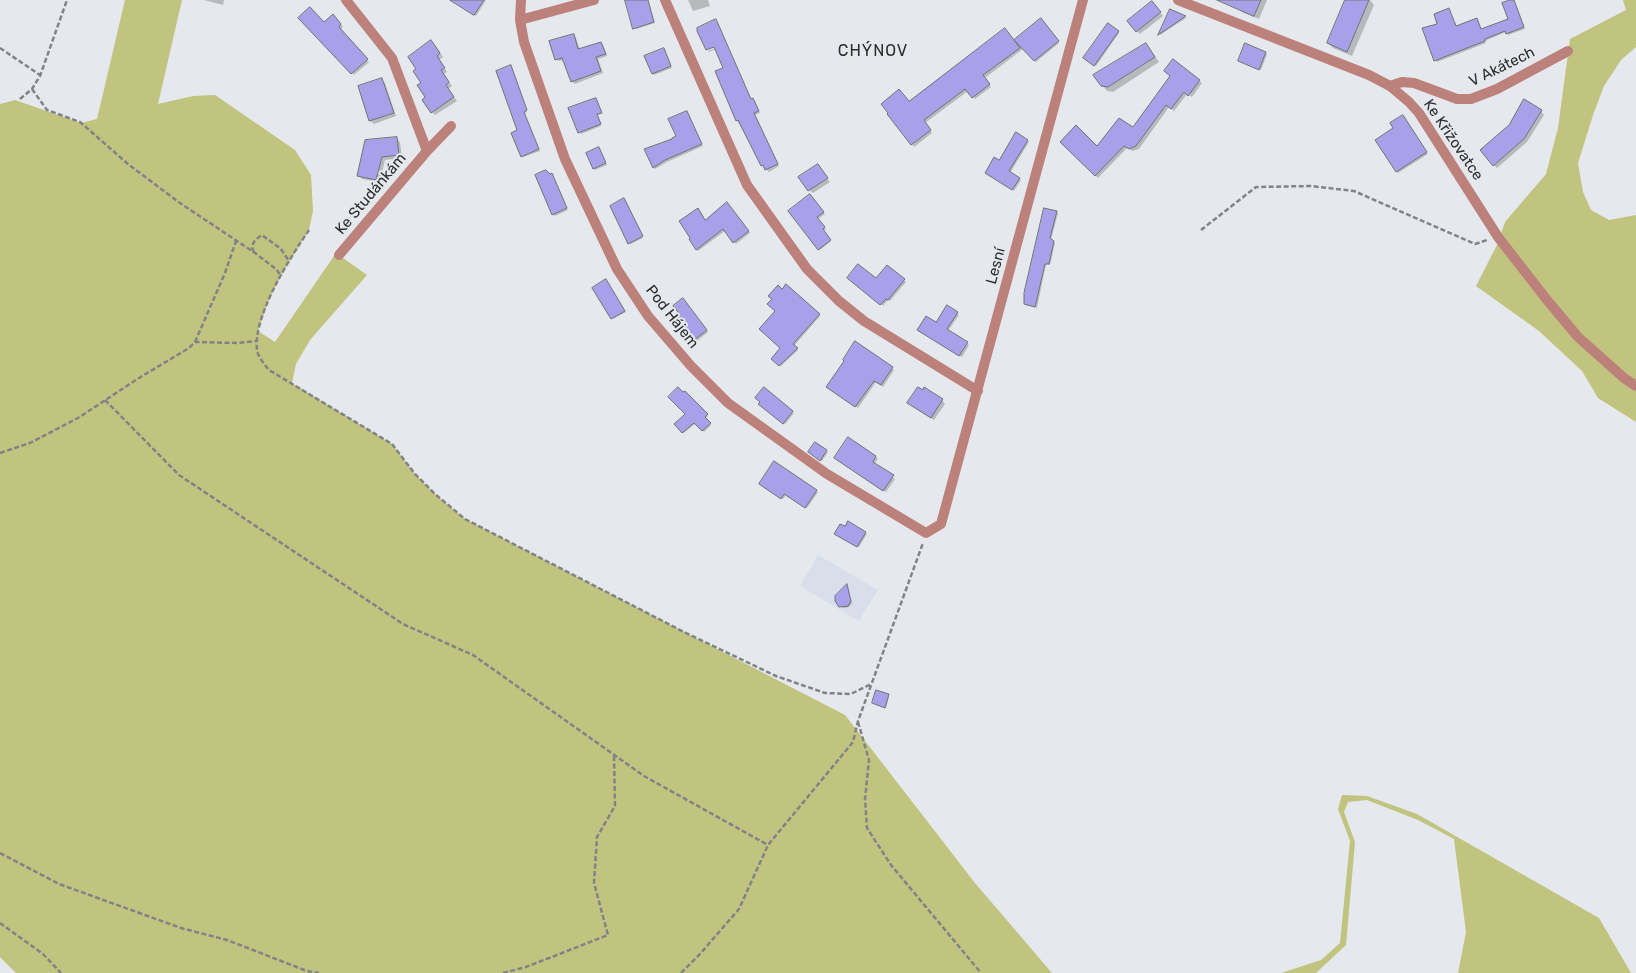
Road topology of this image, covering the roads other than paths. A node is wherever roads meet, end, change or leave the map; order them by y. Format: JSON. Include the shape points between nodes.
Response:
{"nodes":[{"id":1,"x":346,"y":0,"type":"edge"},
{"id":2,"x":522,"y":0,"type":"edge"},
{"id":3,"x":594,"y":0,"type":"edge"},
{"id":4,"x":665,"y":0,"type":"edge"},
{"id":5,"x":1083,"y":0,"type":"edge"},
{"id":6,"x":1178,"y":0,"type":"edge"},
{"id":7,"x":520,"y":20,"type":"junction"},
{"id":8,"x":1568,"y":51,"type":"dead end"},
{"id":9,"x":1390,"y":86,"type":"junction"},
{"id":10,"x":451,"y":126,"type":"dead end"},
{"id":11,"x":427,"y":151,"type":"junction"},
{"id":12,"x":339,"y":255,"type":"dead end"},
{"id":13,"x":1636,"y":386,"type":"edge"},
{"id":14,"x":978,"y":391,"type":"junction"},
{"id":15,"x":926,"y":533,"type":"joint"}],
"edges":[{"from":1,"to":11,"type":"street","name":"Ke Studánkám","via":[[392,58]]},
{"from":2,"to":7,"type":"street","name":"Pod Hájem"},
{"from":3,"to":7,"type":"street"},
{"from":4,"to":14,"type":"street","via":[[747,185],[807,268],[864,321]]},
{"from":5,"to":14,"type":"street","name":"Lesní"},
{"from":6,"to":9,"type":"street","name":"Ke Křižovatce"},
{"from":7,"to":15,"type":"street","name":"Pod Hájem","via":[[524,42],[565,159],[617,269],[648,316],[728,403],[827,474]]},
{"from":8,"to":9,"type":"street","name":"V Akátech","via":[[1471,99],[1457,99],[1414,83]]},
{"from":9,"to":13,"type":"street","name":"Ke Křižovatce","via":[[1429,126],[1498,237],[1547,300],[1578,337]]},
{"from":10,"to":11,"type":"street","name":"Ke Studánkám"},
{"from":11,"to":12,"type":"street","name":"Ke Studánkám"},
{"from":14,"to":15,"type":"street","name":"Lesní","via":[[940,524]]}]}
